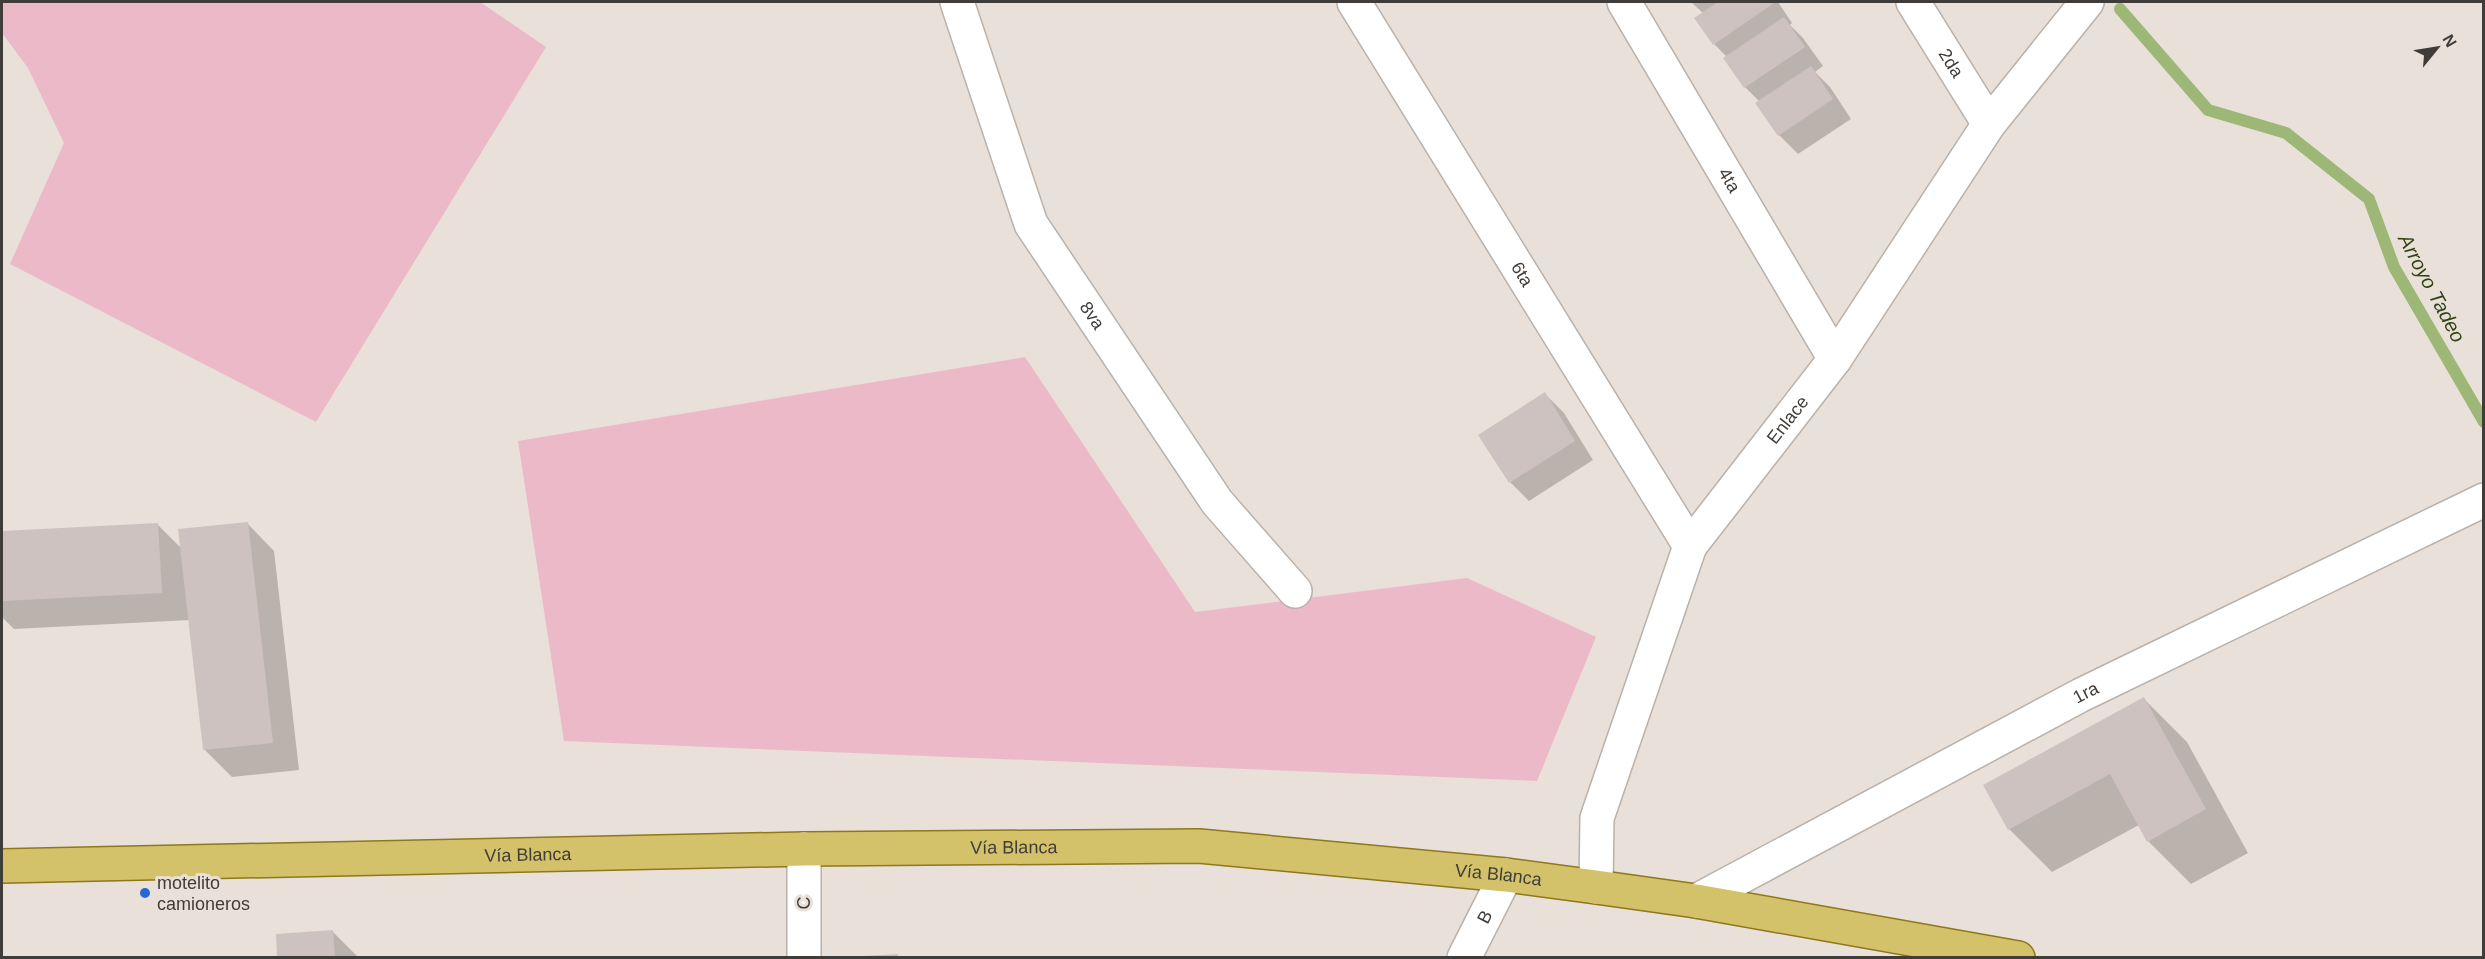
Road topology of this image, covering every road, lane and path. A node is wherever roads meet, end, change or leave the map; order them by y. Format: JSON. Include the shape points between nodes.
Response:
{"nodes":[{"id":1,"x":957,"y":2,"type":"edge"},
{"id":2,"x":1354,"y":2,"type":"edge"},
{"id":3,"x":1624,"y":2,"type":"edge"},
{"id":4,"x":1913,"y":2,"type":"edge"},
{"id":5,"x":2087,"y":2,"type":"edge"},
{"id":6,"x":1989,"y":124,"type":"junction"},
{"id":7,"x":1835,"y":358,"type":"junction"},
{"id":8,"x":2484,"y":500,"type":"edge"},
{"id":9,"x":1690,"y":546,"type":"junction"},
{"id":10,"x":1295,"y":591,"type":"dead end"},
{"id":11,"x":804,"y":849,"type":"junction"},
{"id":12,"x":2,"y":866,"type":"edge"},
{"id":13,"x":1506,"y":875,"type":"junction"},
{"id":14,"x":1596,"y":887,"type":"junction"},
{"id":15,"x":1696,"y":901,"type":"junction"},
{"id":16,"x":804,"y":957,"type":"edge"},
{"id":17,"x":1464,"y":957,"type":"edge"},
{"id":18,"x":2018,"y":957,"type":"edge"}],
"edges":[{"from":1,"to":10,"type":"street","name":"8va","via":[[1031,224],[1217,502]]},
{"from":2,"to":9,"type":"street","name":"6ta"},
{"from":3,"to":7,"type":"street","name":"4ta"},
{"from":4,"to":6,"type":"street","name":"2da"},
{"from":5,"to":6,"type":"street","name":"Enlace"},
{"from":6,"to":7,"type":"street","name":"Enlace"},
{"from":7,"to":9,"type":"street","name":"Enlace"},
{"from":8,"to":15,"type":"street","name":"1ra","via":[[2081,695]]},
{"from":9,"to":14,"type":"street","name":"Enlace","via":[[1597,818]]},
{"from":11,"to":12,"type":"main road","name":"Vía Blanca"},
{"from":11,"to":13,"type":"main road","name":"Vía Blanca","via":[[1199,846]]},
{"from":11,"to":16,"type":"street","name":"C"},
{"from":13,"to":14,"type":"main road","name":"Vía Blanca"},
{"from":13,"to":17,"type":"street","name":"B"},
{"from":14,"to":15,"type":"main road","name":"Vía Blanca"},
{"from":15,"to":18,"type":"main road","name":"Vía Blanca"}]}
